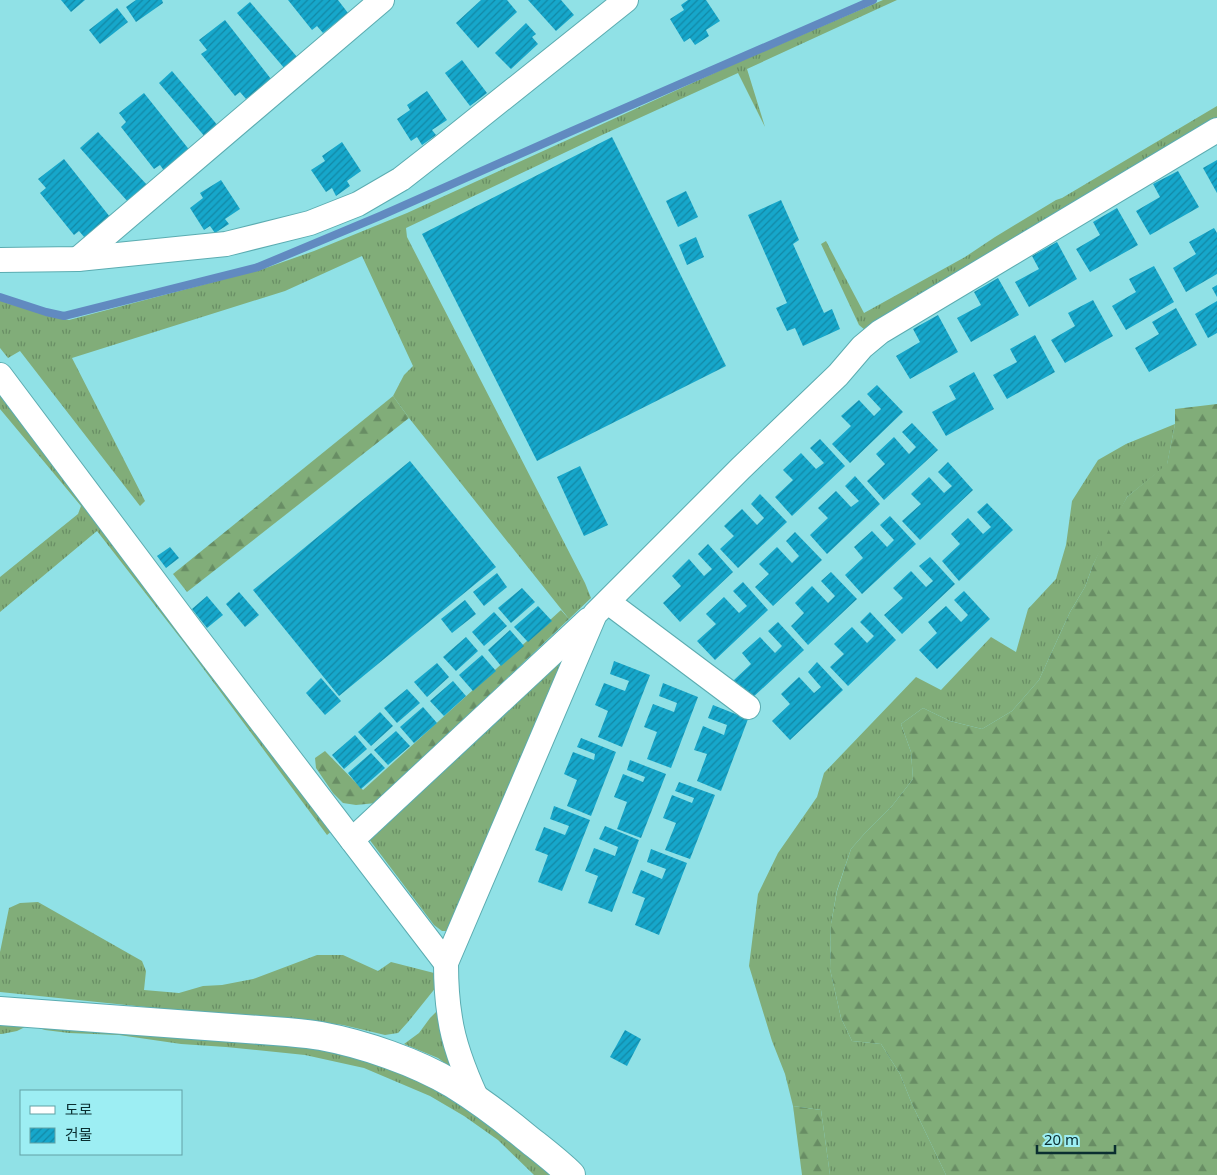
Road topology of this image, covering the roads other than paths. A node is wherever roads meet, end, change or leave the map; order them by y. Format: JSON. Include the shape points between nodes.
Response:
{"nodes":[{"id":1,"x":382,"y":0,"type":"edge"},
{"id":2,"x":626,"y":0,"type":"edge"},
{"id":3,"x":1217,"y":130,"type":"edge"},
{"id":4,"x":78,"y":259,"type":"junction"},
{"id":5,"x":0,"y":260,"type":"edge"},
{"id":6,"x":0,"y":375,"type":"edge"},
{"id":7,"x":601,"y":608,"type":"junction"},
{"id":8,"x":748,"y":707,"type":"dead end"},
{"id":9,"x":352,"y":840,"type":"junction"},
{"id":10,"x":446,"y":963,"type":"junction"},
{"id":11,"x":0,"y":1011,"type":"edge"},
{"id":12,"x":476,"y":1099,"type":"junction"},
{"id":13,"x":571,"y":1175,"type":"edge"}],
"edges":[{"from":1,"to":4,"type":"street"},
{"from":2,"to":4,"type":"street","via":[[401,179],[358,204],[310,223],[226,244]]},
{"from":3,"to":7,"type":"street","via":[[880,332],[862,346],[838,375]]},
{"from":4,"to":5,"type":"street"},
{"from":6,"to":9,"type":"street"},
{"from":7,"to":8,"type":"street"},
{"from":7,"to":9,"type":"street"},
{"from":7,"to":10,"type":"street"},
{"from":9,"to":10,"type":"street"},
{"from":10,"to":12,"type":"street","via":[[450,1018],[457,1049]]},
{"from":11,"to":12,"type":"street","via":[[321,1036],[400,1060],[427,1071]]},
{"from":12,"to":13,"type":"street"}]}
